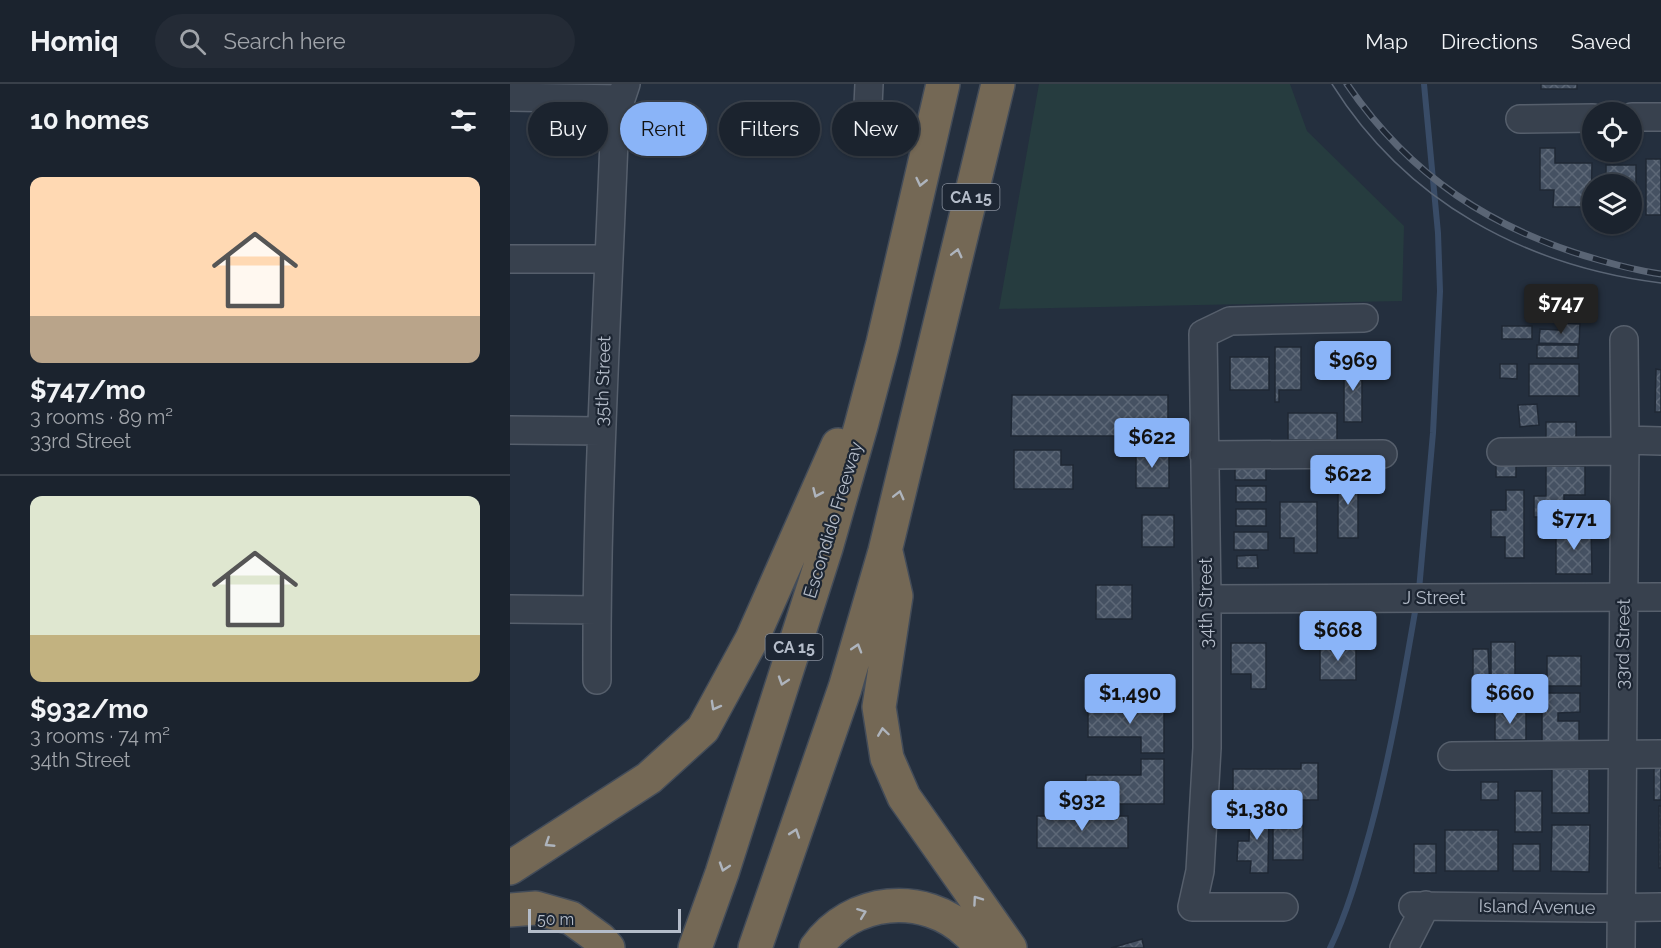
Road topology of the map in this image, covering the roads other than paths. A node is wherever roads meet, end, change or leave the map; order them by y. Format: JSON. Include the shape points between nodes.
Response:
{"nodes":[{"id":1,"x":944,"y":84,"type":"edge"},
{"id":2,"x":998,"y":84,"type":"edge"},
{"id":3,"x":624,"y":91,"type":"edge"},
{"id":4,"x":510,"y":97,"type":"edge"},
{"id":5,"x":1642,"y":117,"type":"edge"},
{"id":6,"x":1661,"y":117,"type":"edge"},
{"id":7,"x":1582,"y":118,"type":"edge"},
{"id":8,"x":1520,"y":119,"type":"dead end"},
{"id":9,"x":510,"y":259,"type":"edge"},
{"id":10,"x":609,"y":259,"type":"junction"},
{"id":11,"x":1364,"y":318,"type":"dead end"},
{"id":12,"x":1624,"y":340,"type":"dead end"},
{"id":13,"x":883,"y":343,"type":"junction"},
{"id":14,"x":510,"y":430,"type":"edge"},
{"id":15,"x":601,"y":431,"type":"junction"},
{"id":16,"x":1661,"y":441,"type":"edge"},
{"id":17,"x":1625,"y":446,"type":"junction"},
{"id":18,"x":1501,"y":452,"type":"dead end"},
{"id":19,"x":1383,"y":454,"type":"dead end"},
{"id":20,"x":1204,"y":455,"type":"junction"},
{"id":21,"x":885,"y":551,"type":"junction"},
{"id":22,"x":1624,"y":597,"type":"junction"},
{"id":23,"x":1661,"y":597,"type":"edge"},
{"id":24,"x":1207,"y":599,"type":"junction"},
{"id":25,"x":510,"y":609,"type":"edge"},
{"id":26,"x":597,"y":610,"type":"junction"},
{"id":27,"x":597,"y":680,"type":"dead end"},
{"id":28,"x":1661,"y":754,"type":"edge"},
{"id":29,"x":1622,"y":755,"type":"junction"},
{"id":30,"x":1452,"y":756,"type":"dead end"},
{"id":31,"x":510,"y":868,"type":"edge"},
{"id":32,"x":1284,"y":907,"type":"dead end"},
{"id":33,"x":1621,"y":907,"type":"junction"},
{"id":34,"x":1661,"y":907,"type":"edge"},
{"id":35,"x":510,"y":910,"type":"edge"},
{"id":36,"x":608,"y":948,"type":"edge"},
{"id":37,"x":695,"y":948,"type":"edge"},
{"id":38,"x":755,"y":948,"type":"edge"},
{"id":39,"x":816,"y":948,"type":"edge"},
{"id":40,"x":979,"y":948,"type":"edge"},
{"id":41,"x":1010,"y":948,"type":"edge"},
{"id":42,"x":1404,"y":948,"type":"edge"},
{"id":43,"x":1621,"y":948,"type":"edge"}],
"edges":[{"from":1,"to":13,"type":"highway","name":"Escondido Freeway","number":"CA 15","one_way":true},
{"from":21,"to":2,"type":"highway","number":"CA 15","one_way":true},
{"from":3,"to":4,"type":"street"},
{"from":3,"to":10,"type":"street","name":"35th Street","via":[[614,141]]},
{"from":5,"to":6,"type":"street"},
{"from":7,"to":8,"type":"street"},
{"from":9,"to":10,"type":"street"},
{"from":10,"to":15,"type":"street","name":"35th Street"},
{"from":11,"to":20,"type":"street","name":"34th Street","via":[[1230,321],[1203,334]]},
{"from":12,"to":17,"type":"street","name":"33rd Street"},
{"from":13,"to":31,"type":"highway","one_way":true,"via":[[752,639],[703,729],[649,778]]},
{"from":13,"to":37,"type":"highway","name":"Escondido Freeway","number":"CA 15","one_way":true,"via":[[826,548]]},
{"from":14,"to":15,"type":"street"},
{"from":15,"to":26,"type":"street","name":"35th Street"},
{"from":16,"to":17,"type":"street"},
{"from":17,"to":18,"type":"street"},
{"from":17,"to":22,"type":"street","name":"33rd Street"},
{"from":19,"to":20,"type":"street"},
{"from":20,"to":24,"type":"street","name":"34th Street"},
{"from":38,"to":21,"type":"highway","number":"CA 15","one_way":true,"via":[[845,688]]},
{"from":41,"to":21,"type":"highway","one_way":true,"via":[[904,797],[887,758],[879,707],[896,596]]},
{"from":22,"to":23,"type":"street","name":"J Street"},
{"from":22,"to":24,"type":"street","name":"J Street"},
{"from":22,"to":29,"type":"street","name":"33rd Street"},
{"from":24,"to":32,"type":"street","name":"34th Street","via":[[1207,748],[1200,871],[1192,907]]},
{"from":25,"to":26,"type":"street"},
{"from":26,"to":27,"type":"street","name":"35th Street"},
{"from":28,"to":29,"type":"street"},
{"from":29,"to":30,"type":"street"},
{"from":29,"to":33,"type":"street","name":"33rd Street"},
{"from":33,"to":34,"type":"street","name":"Island Avenue"},
{"from":33,"to":42,"type":"street","name":"Island Avenue","via":[[1420,906]]},
{"from":33,"to":43,"type":"street","name":"33rd Street"},
{"from":35,"to":36,"type":"highway","via":[[536,908],[572,918]]},
{"from":39,"to":40,"type":"highway","one_way":true,"via":[[842,922],[860,912],[905,905],[929,909],[952,921],[970,934]]}]}
